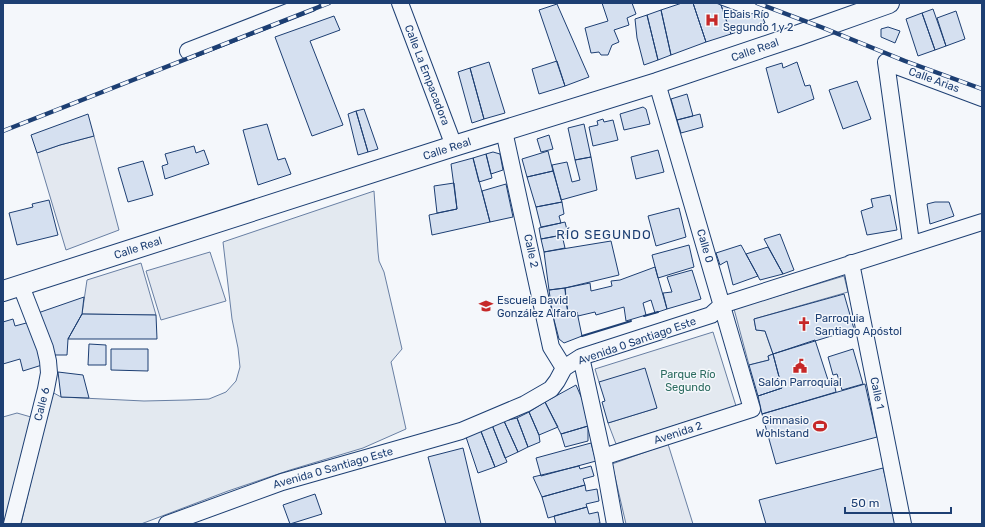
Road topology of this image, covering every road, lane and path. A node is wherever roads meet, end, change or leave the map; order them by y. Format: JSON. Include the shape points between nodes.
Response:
{"nodes":[{"id":1,"x":310,"y":3,"type":"edge"},
{"id":2,"x":400,"y":3,"type":"edge"},
{"id":3,"x":889,"y":3,"type":"edge"},
{"id":4,"x":188,"y":50,"type":"dead end"},
{"id":5,"x":657,"y":83,"type":"junction"},
{"id":6,"x":982,"y":98,"type":"edge"},
{"id":7,"x":504,"y":131,"type":"junction"},
{"id":8,"x":454,"y":146,"type":"junction"},
{"id":9,"x":982,"y":222,"type":"edge"},
{"id":10,"x":911,"y":243,"type":"junction"},
{"id":11,"x":851,"y":263,"type":"junction"},
{"id":12,"x":12,"y":288,"type":"edge"},
{"id":13,"x":722,"y":305,"type":"junction"},
{"id":14,"x":581,"y":357,"type":"junction"},
{"id":15,"x":564,"y":368,"type":"junction"},
{"id":16,"x":752,"y":409,"type":"joint"},
{"id":17,"x":603,"y":457,"type":"junction"},
{"id":18,"x":12,"y":524,"type":"edge"},
{"id":19,"x":167,"y":524,"type":"edge"},
{"id":20,"x":615,"y":524,"type":"edge"},
{"id":21,"x":903,"y":524,"type":"edge"}],
"edges":[{"from":1,"to":4,"type":"street"},
{"from":2,"to":8,"type":"street","name":"Calle La Empacadora"},
{"from":3,"to":5,"type":"main road","name":"Calle Real"},
{"from":5,"to":7,"type":"main road","name":"Calle Real"},
{"from":5,"to":13,"type":"street","name":"Calle 0"},
{"from":6,"to":10,"type":"street","name":"Calle Arias","via":[[886,62]]},
{"from":7,"to":8,"type":"main road","name":"Calle Real"},
{"from":7,"to":15,"type":"street","name":"Calle 2","via":[[552,347]]},
{"from":8,"to":12,"type":"main road","name":"Calle Real"},
{"from":9,"to":10,"type":"street","name":"Avenida 0 Santiago Este"},
{"from":10,"to":11,"type":"street","name":"Avenida 0 Santiago Este"},
{"from":11,"to":13,"type":"street","name":"Avenida 0 Santiago Este"},
{"from":11,"to":21,"type":"street","name":"Calle 1"},
{"from":12,"to":18,"type":"street","name":"Calle 6","via":[[45,348],[49,374]]},
{"from":13,"to":14,"type":"street","name":"Avenida 0 Santiago Este","via":[[711,315]]},
{"from":13,"to":16,"type":"street","name":"Calle 0"},
{"from":14,"to":15,"type":"street","name":"Avenida 0 Santiago Este"},
{"from":14,"to":17,"type":"street"},
{"from":15,"to":19,"type":"street","name":"Avenida 0 Santiago Este","via":[[551,389],[525,404],[461,431],[282,482]]},
{"from":16,"to":17,"type":"street","name":"Avenida 2"},
{"from":17,"to":20,"type":"street"}]}
